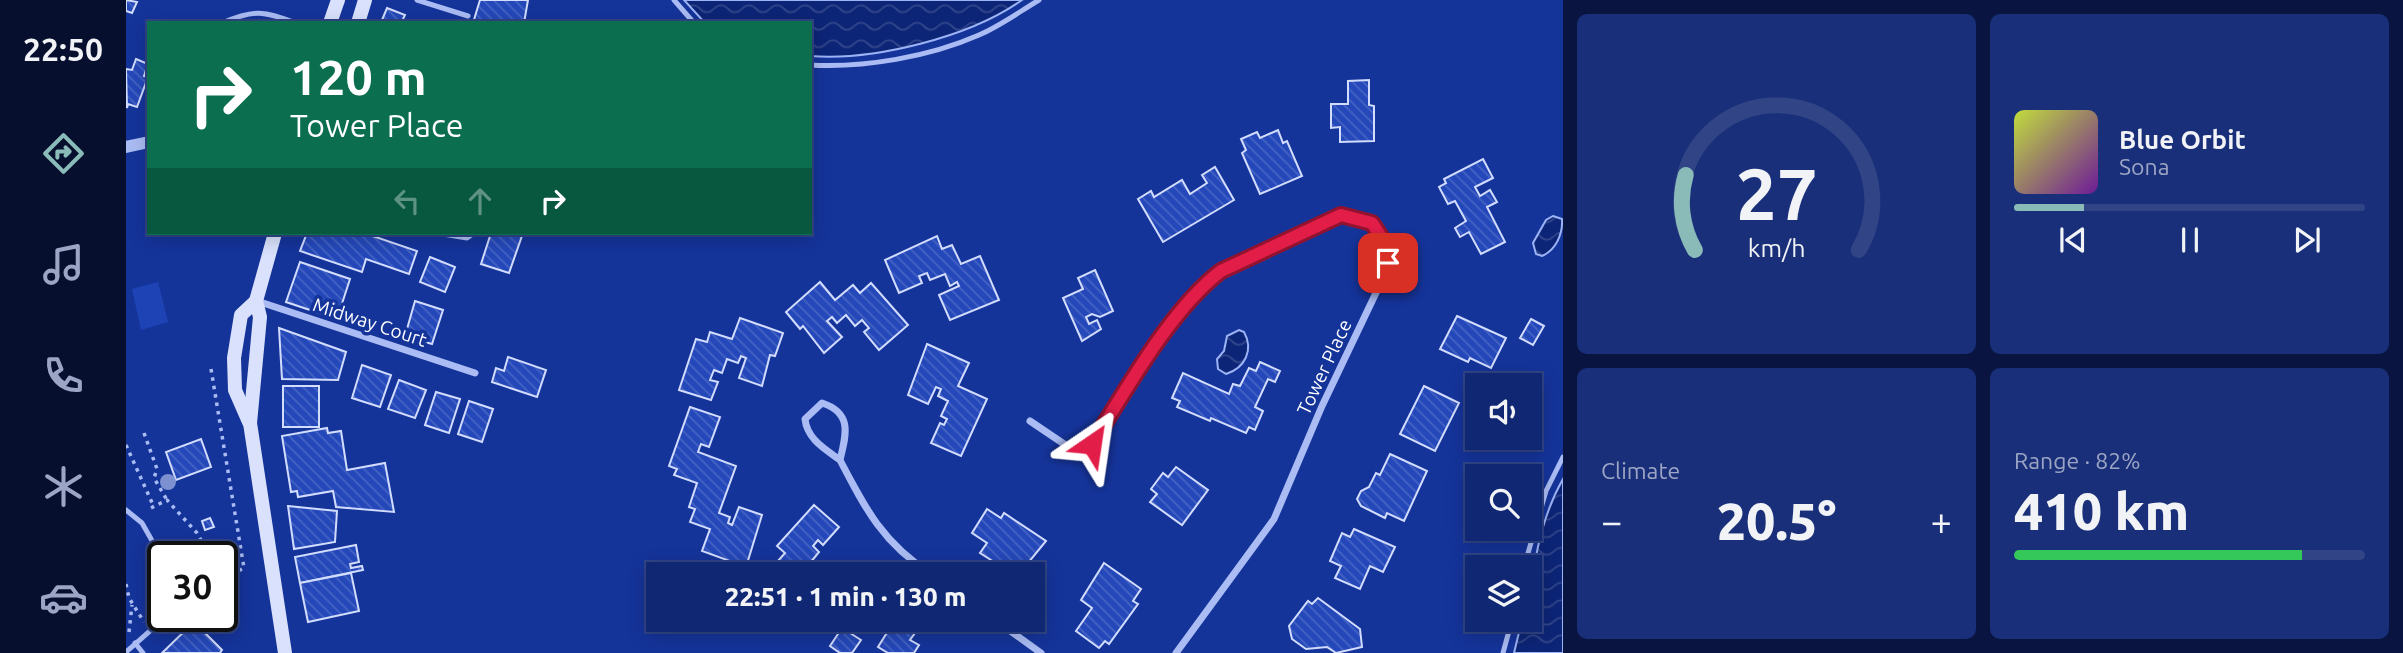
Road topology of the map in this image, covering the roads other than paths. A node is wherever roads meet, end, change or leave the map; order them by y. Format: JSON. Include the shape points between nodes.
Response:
{"nodes":[{"id":1,"x":338,"y":0,"type":"edge"},
{"id":2,"x":365,"y":0,"type":"edge"},
{"id":3,"x":417,"y":0,"type":"edge"},
{"id":4,"x":674,"y":0,"type":"edge"},
{"id":5,"x":1039,"y":0,"type":"edge"},
{"id":6,"x":468,"y":16,"type":"dead end"},
{"id":7,"x":282,"y":20,"type":"edge"},
{"id":8,"x":227,"y":21,"type":"edge"},
{"id":9,"x":331,"y":21,"type":"edge"},
{"id":10,"x":359,"y":21,"type":"edge"},
{"id":11,"x":692,"y":21,"type":"edge"},
{"id":12,"x":812,"y":65,"type":"edge"},
{"id":13,"x":147,"y":142,"type":"edge"},
{"id":14,"x":126,"y":146,"type":"edge"},
{"id":15,"x":274,"y":235,"type":"edge"},
{"id":16,"x":449,"y":235,"type":"edge"},
{"id":17,"x":471,"y":235,"type":"edge"},
{"id":18,"x":256,"y":301,"type":"junction"},
{"id":19,"x":475,"y":373,"type":"dead end"},
{"id":20,"x":1030,"y":421,"type":"dead end"},
{"id":21,"x":250,"y":423,"type":"junction"},
{"id":22,"x":1563,"y":457,"type":"edge"},
{"id":23,"x":840,"y":460,"type":"junction"},
{"id":24,"x":126,"y":510,"type":"edge"},
{"id":25,"x":152,"y":541,"type":"edge"},
{"id":26,"x":1527,"y":555,"type":"edge"},
{"id":27,"x":916,"y":562,"type":"edge"},
{"id":28,"x":151,"y":632,"type":"edge"},
{"id":29,"x":1012,"y":632,"type":"edge"},
{"id":30,"x":1509,"y":632,"type":"edge"},
{"id":31,"x":135,"y":643,"type":"junction"},
{"id":32,"x":126,"y":651,"type":"edge"},
{"id":33,"x":143,"y":653,"type":"edge"},
{"id":34,"x":285,"y":653,"type":"edge"},
{"id":35,"x":1041,"y":653,"type":"edge"},
{"id":36,"x":1176,"y":653,"type":"edge"},
{"id":37,"x":1503,"y":653,"type":"edge"}],
"edges":[{"from":1,"to":9,"type":"main road"},
{"from":2,"to":10,"type":"main road"},
{"from":3,"to":6,"type":"lane"},
{"from":4,"to":11,"type":"lane"},
{"from":5,"to":12,"type":"lane","via":[[978,35],[922,52],[878,61]]},
{"from":7,"to":8,"type":"lane","via":[[264,11]]},
{"from":13,"to":14,"type":"street"},
{"from":15,"to":18,"type":"main road"},
{"from":16,"to":17,"type":"lane"},
{"from":18,"to":19,"type":"street","name":"Midway Court"},
{"from":18,"to":21,"type":"main road","via":[[260,317]]},
{"from":18,"to":21,"type":"main road","via":[[241,315],[234,358],[234,390]]},
{"from":20,"to":36,"type":"street","name":"Tower Place","via":[[1082,451],[1092,444],[1181,313],[1213,276],[1341,215],[1372,223],[1379,232],[1387,246],[1385,274],[1322,406],[1289,490],[1274,519]]},
{"from":21,"to":34,"type":"main road"},
{"from":22,"to":26,"type":"lane","via":[[1545,491]]},
{"from":23,"to":23,"type":"street","via":[[848,431],[845,420],[833,406],[822,403],[805,419],[806,428]]},
{"from":23,"to":27,"type":"street","via":[[872,520]]},
{"from":24,"to":25,"type":"lane","via":[[142,523]]},
{"from":28,"to":31,"type":"lane"},
{"from":29,"to":35,"type":"street"},
{"from":30,"to":37,"type":"lane"},
{"from":31,"to":32,"type":"lane"},
{"from":31,"to":33,"type":"lane"}]}
